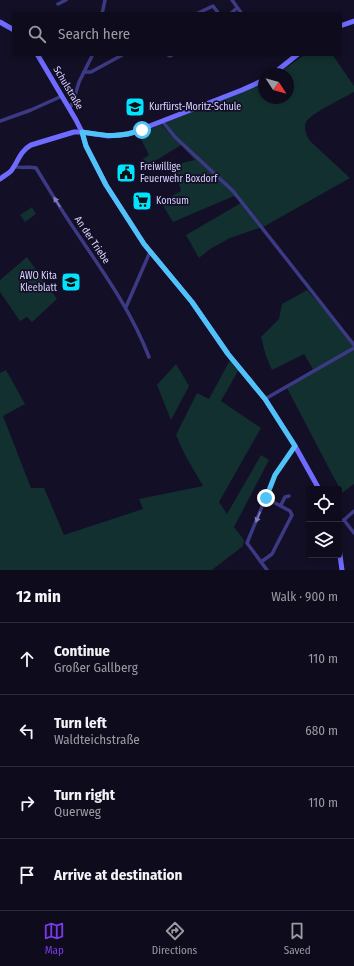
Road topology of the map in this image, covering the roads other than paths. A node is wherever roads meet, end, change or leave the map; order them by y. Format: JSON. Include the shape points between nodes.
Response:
{"nodes":[{"id":1,"x":66,"y":0,"type":"edge"},
{"id":2,"x":105,"y":0,"type":"edge"},
{"id":3,"x":232,"y":0,"type":"edge"},
{"id":4,"x":58,"y":4,"type":"dead end"},
{"id":5,"x":238,"y":8,"type":"junction"},
{"id":6,"x":102,"y":12,"type":"edge"},
{"id":7,"x":200,"y":12,"type":"edge"},
{"id":8,"x":218,"y":12,"type":"edge"},
{"id":9,"x":233,"y":12,"type":"edge"},
{"id":10,"x":241,"y":12,"type":"edge"},
{"id":11,"x":354,"y":20,"type":"edge"},
{"id":12,"x":0,"y":22,"type":"edge"},
{"id":13,"x":342,"y":25,"type":"edge"},
{"id":14,"x":12,"y":29,"type":"edge"},
{"id":15,"x":38,"y":56,"type":"edge"},
{"id":16,"x":92,"y":56,"type":"edge"},
{"id":17,"x":120,"y":56,"type":"edge"},
{"id":18,"x":296,"y":56,"type":"edge"},
{"id":19,"x":280,"y":68,"type":"edge"},
{"id":20,"x":84,"y":72,"type":"junction"},
{"id":21,"x":258,"y":83,"type":"edge"},
{"id":22,"x":62,"y":96,"type":"junction"},
{"id":23,"x":70,"y":108,"type":"junction"},
{"id":24,"x":0,"y":121,"type":"edge"},
{"id":25,"x":162,"y":122,"type":"junction"},
{"id":26,"x":82,"y":132,"type":"junction"},
{"id":27,"x":14,"y":166,"type":"junction"},
{"id":28,"x":0,"y":179,"type":"edge"},
{"id":29,"x":150,"y":252,"type":"junction"},
{"id":30,"x":125,"y":306,"type":"junction"},
{"id":31,"x":354,"y":346,"type":"edge"},
{"id":32,"x":149,"y":357,"type":"dead end"},
{"id":33,"x":265,"y":399,"type":"junction"},
{"id":34,"x":295,"y":446,"type":"junction"},
{"id":35,"x":317,"y":486,"type":"edge"},
{"id":36,"x":288,"y":496,"type":"dead end"},
{"id":37,"x":266,"y":498,"type":"junction"},
{"id":38,"x":281,"y":505,"type":"junction"},
{"id":39,"x":354,"y":511,"type":"edge"},
{"id":40,"x":344,"y":520,"type":"joint"},
{"id":41,"x":354,"y":533,"type":"edge"},
{"id":42,"x":340,"y":558,"type":"edge"},
{"id":43,"x":261,"y":562,"type":"junction"},
{"id":44,"x":267,"y":570,"type":"edge"},
{"id":45,"x":342,"y":570,"type":"edge"}],
"edges":[{"from":1,"to":4,"type":"street"},
{"from":2,"to":6,"type":"street"},
{"from":3,"to":5,"type":"street"},
{"from":5,"to":9,"type":"street"},
{"from":5,"to":10,"type":"street"},
{"from":7,"to":8,"type":"street","via":[[213,6]]},
{"from":11,"to":13,"type":"street"},
{"from":12,"to":14,"type":"street"},
{"from":15,"to":22,"type":"street","name":"Schulstraße"},
{"from":16,"to":20,"type":"street"},
{"from":17,"to":20,"type":"street","via":[[91,72]]},
{"from":18,"to":19,"type":"street"},
{"from":20,"to":23,"type":"street"},
{"from":21,"to":25,"type":"street"},
{"from":22,"to":23,"type":"street","name":"Schulstraße"},
{"from":22,"to":24,"type":"street"},
{"from":23,"to":26,"type":"street","name":"Schulstraße"},
{"from":25,"to":26,"type":"street","via":[[124,136]]},
{"from":25,"to":31,"type":"street","via":[[233,191]]},
{"from":26,"to":27,"type":"street","via":[[31,145]]},
{"from":26,"to":29,"type":"street","name":"Schulstraße","via":[[86,146],[106,185]]},
{"from":27,"to":28,"type":"street"},
{"from":30,"to":27,"type":"street","name":"An der Triebe","one_way":true,"via":[[36,168]]},
{"from":29,"to":30,"type":"street"},
{"from":29,"to":33,"type":"street","name":"Schulstraße","via":[[192,302],[228,354]]},
{"from":30,"to":32,"type":"street","name":"An der Triebe"},
{"from":31,"to":33,"type":"street"},
{"from":33,"to":34,"type":"street","name":"Schulstraße"},
{"from":34,"to":35,"type":"street","name":"Schulstraße"},
{"from":34,"to":37,"type":"street","via":[[275,475]]},
{"from":36,"to":38,"type":"street"},
{"from":37,"to":38,"type":"street"},
{"from":37,"to":43,"type":"street","one_way":true,"via":[[247,543]]},
{"from":38,"to":43,"type":"street","via":[[290,511],[292,516],[272,554]]},
{"from":39,"to":40,"type":"street"},
{"from":40,"to":41,"type":"street"},
{"from":42,"to":45,"type":"street"},
{"from":43,"to":44,"type":"street"}]}
